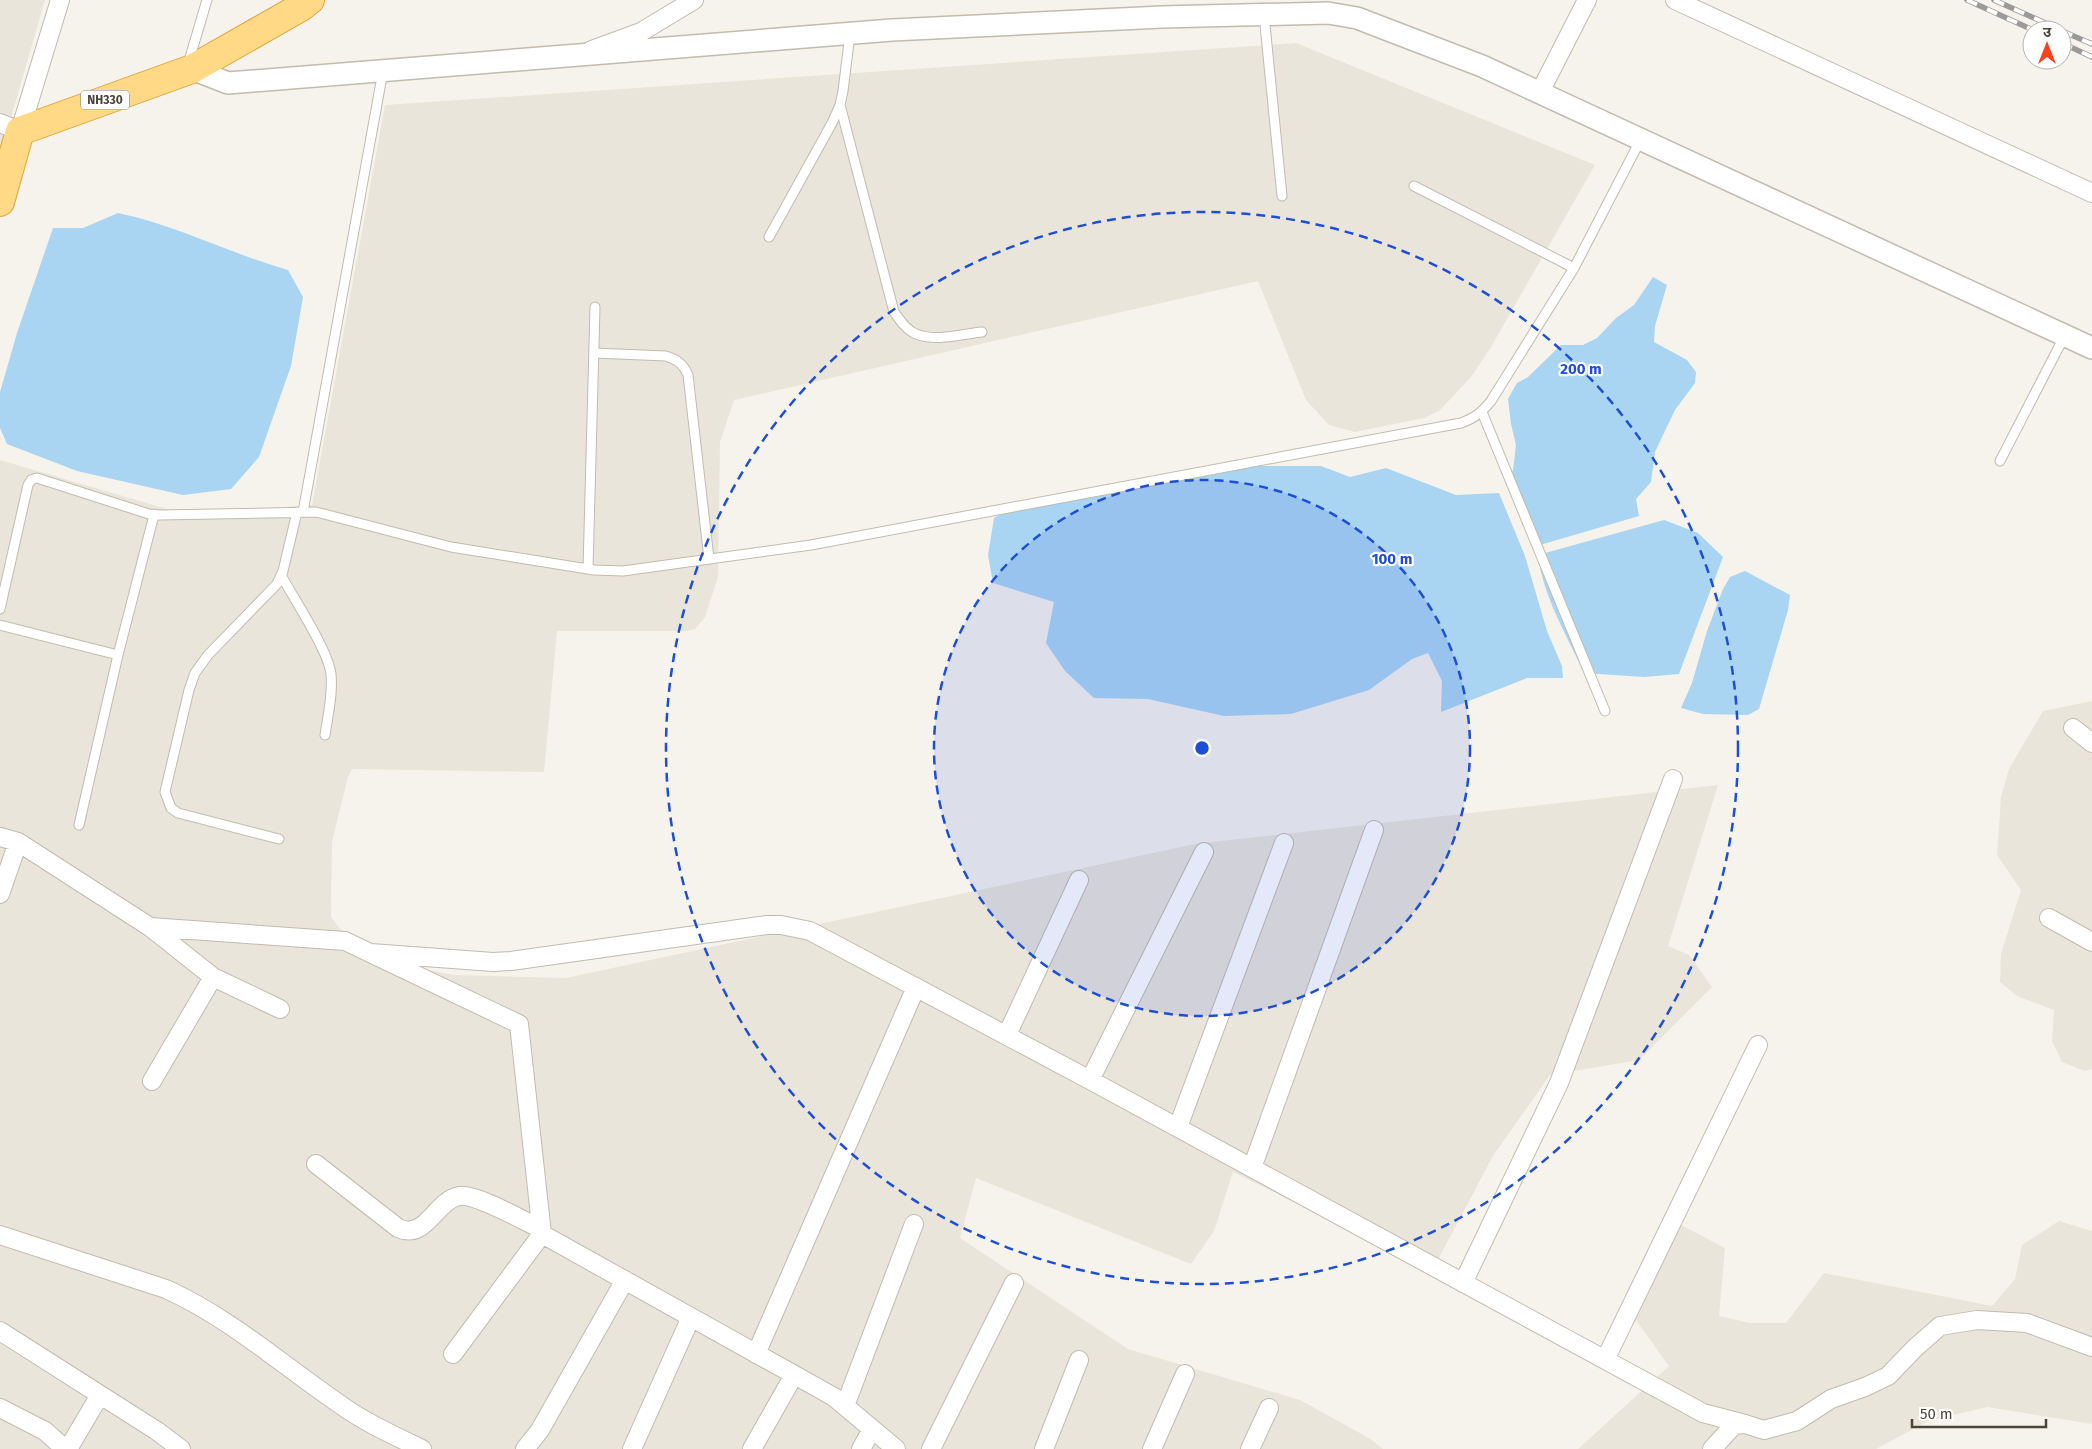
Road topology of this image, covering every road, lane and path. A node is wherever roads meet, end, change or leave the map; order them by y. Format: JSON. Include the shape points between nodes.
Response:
{"nodes":[{"id":1,"x":60,"y":0,"type":"edge"},
{"id":2,"x":207,"y":0,"type":"edge"},
{"id":3,"x":310,"y":0,"type":"edge"},
{"id":4,"x":694,"y":0,"type":"edge"},
{"id":5,"x":1587,"y":0,"type":"edge"},
{"id":6,"x":1674,"y":0,"type":"edge"},
{"id":7,"x":1264,"y":14,"type":"junction"},
{"id":8,"x":850,"y":34,"type":"junction"},
{"id":9,"x":572,"y":57,"type":"junction"},
{"id":10,"x":189,"y":70,"type":"junction"},
{"id":11,"x":383,"y":71,"type":"junction"},
{"id":12,"x":1540,"y":92,"type":"junction"},
{"id":13,"x":840,"y":105,"type":"junction"},
{"id":14,"x":10,"y":127,"type":"edge"},
{"id":15,"x":1641,"y":139,"type":"junction"},
{"id":16,"x":1414,"y":186,"type":"dead end"},
{"id":17,"x":2092,"y":193,"type":"edge"},
{"id":18,"x":1282,"y":196,"type":"dead end"},
{"id":19,"x":0,"y":202,"type":"edge"},
{"id":20,"x":769,"y":237,"type":"dead end"},
{"id":21,"x":1574,"y":268,"type":"junction"},
{"id":22,"x":595,"y":306,"type":"dead end"},
{"id":23,"x":982,"y":332,"type":"dead end"},
{"id":24,"x":2065,"y":335,"type":"junction"},
{"id":25,"x":2092,"y":348,"type":"edge"},
{"id":26,"x":594,"y":352,"type":"junction"},
{"id":27,"x":1482,"y":412,"type":"junction"},
{"id":28,"x":2000,"y":461,"type":"dead end"},
{"id":29,"x":300,"y":512,"type":"junction"},
{"id":30,"x":154,"y":514,"type":"junction"},
{"id":31,"x":709,"y":559,"type":"junction"},
{"id":32,"x":588,"y":569,"type":"junction"},
{"id":33,"x":281,"y":575,"type":"junction"},
{"id":34,"x":0,"y":609,"type":"edge"},
{"id":35,"x":0,"y":625,"type":"edge"},
{"id":36,"x":118,"y":655,"type":"junction"},
{"id":37,"x":1606,"y":711,"type":"dead end"},
{"id":38,"x":2072,"y":728,"type":"dead end"},
{"id":39,"x":325,"y":735,"type":"dead end"},
{"id":40,"x":2092,"y":744,"type":"edge"},
{"id":41,"x":1673,"y":779,"type":"dead end"},
{"id":42,"x":79,"y":825,"type":"dead end"},
{"id":43,"x":1374,"y":830,"type":"dead end"},
{"id":44,"x":0,"y":837,"type":"edge"},
{"id":45,"x":279,"y":839,"type":"dead end"},
{"id":46,"x":18,"y":842,"type":"junction"},
{"id":47,"x":1284,"y":843,"type":"dead end"},
{"id":48,"x":1204,"y":852,"type":"dead end"},
{"id":49,"x":1079,"y":880,"type":"dead end"},
{"id":50,"x":0,"y":894,"type":"edge"},
{"id":51,"x":2049,"y":918,"type":"dead end"},
{"id":52,"x":150,"y":927,"type":"junction"},
{"id":53,"x":2092,"y":942,"type":"edge"},
{"id":54,"x":371,"y":953,"type":"junction"},
{"id":55,"x":213,"y":977,"type":"junction"},
{"id":56,"x":916,"y":987,"type":"junction"},
{"id":57,"x":280,"y":1009,"type":"dead end"},
{"id":58,"x":1007,"y":1036,"type":"junction"},
{"id":59,"x":1758,"y":1045,"type":"dead end"},
{"id":60,"x":1090,"y":1080,"type":"junction"},
{"id":61,"x":152,"y":1081,"type":"dead end"},
{"id":62,"x":1178,"y":1128,"type":"junction"},
{"id":63,"x":316,"y":1164,"type":"dead end"},
{"id":64,"x":1252,"y":1168,"type":"junction"},
{"id":65,"x":914,"y":1224,"type":"dead end"},
{"id":66,"x":541,"y":1231,"type":"junction"},
{"id":67,"x":0,"y":1235,"type":"edge"},
{"id":68,"x":625,"y":1280,"type":"junction"},
{"id":69,"x":1014,"y":1283,"type":"dead end"},
{"id":70,"x":1463,"y":1283,"type":"junction"},
{"id":71,"x":691,"y":1317,"type":"junction"},
{"id":72,"x":0,"y":1331,"type":"edge"},
{"id":73,"x":2092,"y":1347,"type":"edge"},
{"id":74,"x":452,"y":1354,"type":"dead end"},
{"id":75,"x":756,"y":1354,"type":"junction"},
{"id":76,"x":1079,"y":1360,"type":"dead end"},
{"id":77,"x":1605,"y":1360,"type":"junction"},
{"id":78,"x":1184,"y":1374,"type":"dead end"},
{"id":79,"x":794,"y":1375,"type":"junction"},
{"id":80,"x":100,"y":1395,"type":"junction"},
{"id":81,"x":845,"y":1406,"type":"junction"},
{"id":82,"x":0,"y":1408,"type":"edge"},
{"id":83,"x":1269,"y":1408,"type":"dead end"},
{"id":84,"x":1745,"y":1424,"type":"junction"},
{"id":85,"x":872,"y":1429,"type":"junction"},
{"id":86,"x":66,"y":1449,"type":"edge"},
{"id":87,"x":181,"y":1449,"type":"edge"},
{"id":88,"x":422,"y":1449,"type":"edge"},
{"id":89,"x":525,"y":1449,"type":"edge"},
{"id":90,"x":632,"y":1449,"type":"edge"},
{"id":91,"x":752,"y":1449,"type":"edge"},
{"id":92,"x":861,"y":1449,"type":"edge"},
{"id":93,"x":896,"y":1449,"type":"edge"},
{"id":94,"x":932,"y":1449,"type":"edge"},
{"id":95,"x":1044,"y":1449,"type":"edge"},
{"id":96,"x":1152,"y":1449,"type":"edge"},
{"id":97,"x":1250,"y":1449,"type":"edge"},
{"id":98,"x":1712,"y":1449,"type":"edge"}],
"edges":[{"from":1,"to":14,"type":"street"},
{"from":2,"to":10,"type":"lane"},
{"from":3,"to":10,"type":"highway","number":"NH330"},
{"from":4,"to":9,"type":"street","via":[[642,32]]},
{"from":5,"to":12,"type":"street"},
{"from":6,"to":17,"type":"street"},
{"from":7,"to":8,"type":"street"},
{"from":7,"to":12,"type":"street","via":[[1328,13],[1357,18]]},
{"from":7,"to":18,"type":"lane"},
{"from":8,"to":9,"type":"street"},
{"from":8,"to":13,"type":"lane"},
{"from":9,"to":11,"type":"street"},
{"from":10,"to":11,"type":"street","via":[[228,83]]},
{"from":10,"to":14,"type":"highway","number":"NH330"},
{"from":11,"to":29,"type":"lane"},
{"from":12,"to":15,"type":"street"},
{"from":13,"to":20,"type":"lane"},
{"from":13,"to":23,"type":"lane","via":[[894,312],[915,334],[931,337]]},
{"from":14,"to":19,"type":"highway"},
{"from":15,"to":21,"type":"lane"},
{"from":15,"to":24,"type":"street"},
{"from":16,"to":21,"type":"lane"},
{"from":21,"to":27,"type":"lane"},
{"from":22,"to":26,"type":"lane"},
{"from":24,"to":25,"type":"street"},
{"from":24,"to":28,"type":"lane"},
{"from":26,"to":31,"type":"lane","via":[[666,356],[678,360],[684,367],[688,375]]},
{"from":26,"to":32,"type":"lane"},
{"from":27,"to":31,"type":"lane","via":[[1461,422],[1334,447],[810,545]]},
{"from":27,"to":37,"type":"lane"},
{"from":29,"to":30,"type":"lane"},
{"from":29,"to":32,"type":"lane","via":[[329,514],[452,546]]},
{"from":29,"to":33,"type":"lane"},
{"from":30,"to":34,"type":"lane","via":[[43,479],[31,480]]},
{"from":30,"to":36,"type":"lane"},
{"from":31,"to":32,"type":"lane","via":[[623,571]]},
{"from":33,"to":39,"type":"lane","via":[[326,657],[331,673]]},
{"from":33,"to":45,"type":"lane","via":[[277,584],[208,655],[195,673],[165,792],[171,808],[178,813]]},
{"from":35,"to":36,"type":"lane"},
{"from":36,"to":42,"type":"lane"},
{"from":38,"to":40,"type":"street"},
{"from":41,"to":70,"type":"street","via":[[1559,1083]]},
{"from":43,"to":64,"type":"street"},
{"from":44,"to":46,"type":"street"},
{"from":46,"to":50,"type":"street"},
{"from":46,"to":52,"type":"street"},
{"from":47,"to":62,"type":"street"},
{"from":48,"to":60,"type":"street"},
{"from":49,"to":58,"type":"street"},
{"from":51,"to":53,"type":"street"},
{"from":52,"to":54,"type":"street","via":[[345,941]]},
{"from":52,"to":55,"type":"street"},
{"from":54,"to":56,"type":"street","via":[[502,961],[781,924],[810,931]]},
{"from":54,"to":66,"type":"street","via":[[519,1024]]},
{"from":55,"to":57,"type":"street"},
{"from":55,"to":61,"type":"street"},
{"from":56,"to":58,"type":"street"},
{"from":56,"to":75,"type":"street"},
{"from":58,"to":60,"type":"street"},
{"from":59,"to":77,"type":"street"},
{"from":60,"to":62,"type":"street"},
{"from":62,"to":64,"type":"street"},
{"from":63,"to":66,"type":"street","via":[[405,1231],[418,1229],[459,1196],[474,1198]]},
{"from":64,"to":70,"type":"street"},
{"from":65,"to":81,"type":"street"},
{"from":66,"to":68,"type":"street"},
{"from":66,"to":74,"type":"street"},
{"from":67,"to":88,"type":"street","via":[[186,1298],[214,1314],[366,1422]]},
{"from":68,"to":71,"type":"street"},
{"from":68,"to":89,"type":"street","via":[[540,1430]]},
{"from":69,"to":94,"type":"street"},
{"from":70,"to":77,"type":"street"},
{"from":71,"to":75,"type":"street"},
{"from":71,"to":90,"type":"street"},
{"from":72,"to":80,"type":"street"},
{"from":73,"to":84,"type":"street","via":[[2027,1323],[1977,1320],[1940,1326],[1888,1376],[1830,1399],[1796,1422],[1764,1430]]},
{"from":75,"to":79,"type":"street"},
{"from":76,"to":95,"type":"street"},
{"from":77,"to":84,"type":"street","via":[[1703,1413]]},
{"from":78,"to":96,"type":"street"},
{"from":79,"to":81,"type":"street"},
{"from":79,"to":91,"type":"street"},
{"from":80,"to":86,"type":"street"},
{"from":80,"to":87,"type":"street"},
{"from":81,"to":85,"type":"street"},
{"from":82,"to":86,"type":"street","via":[[45,1431]]},
{"from":83,"to":97,"type":"street"},
{"from":84,"to":98,"type":"street","via":[[1734,1425]]},
{"from":85,"to":92,"type":"street"},
{"from":85,"to":93,"type":"street"}]}
